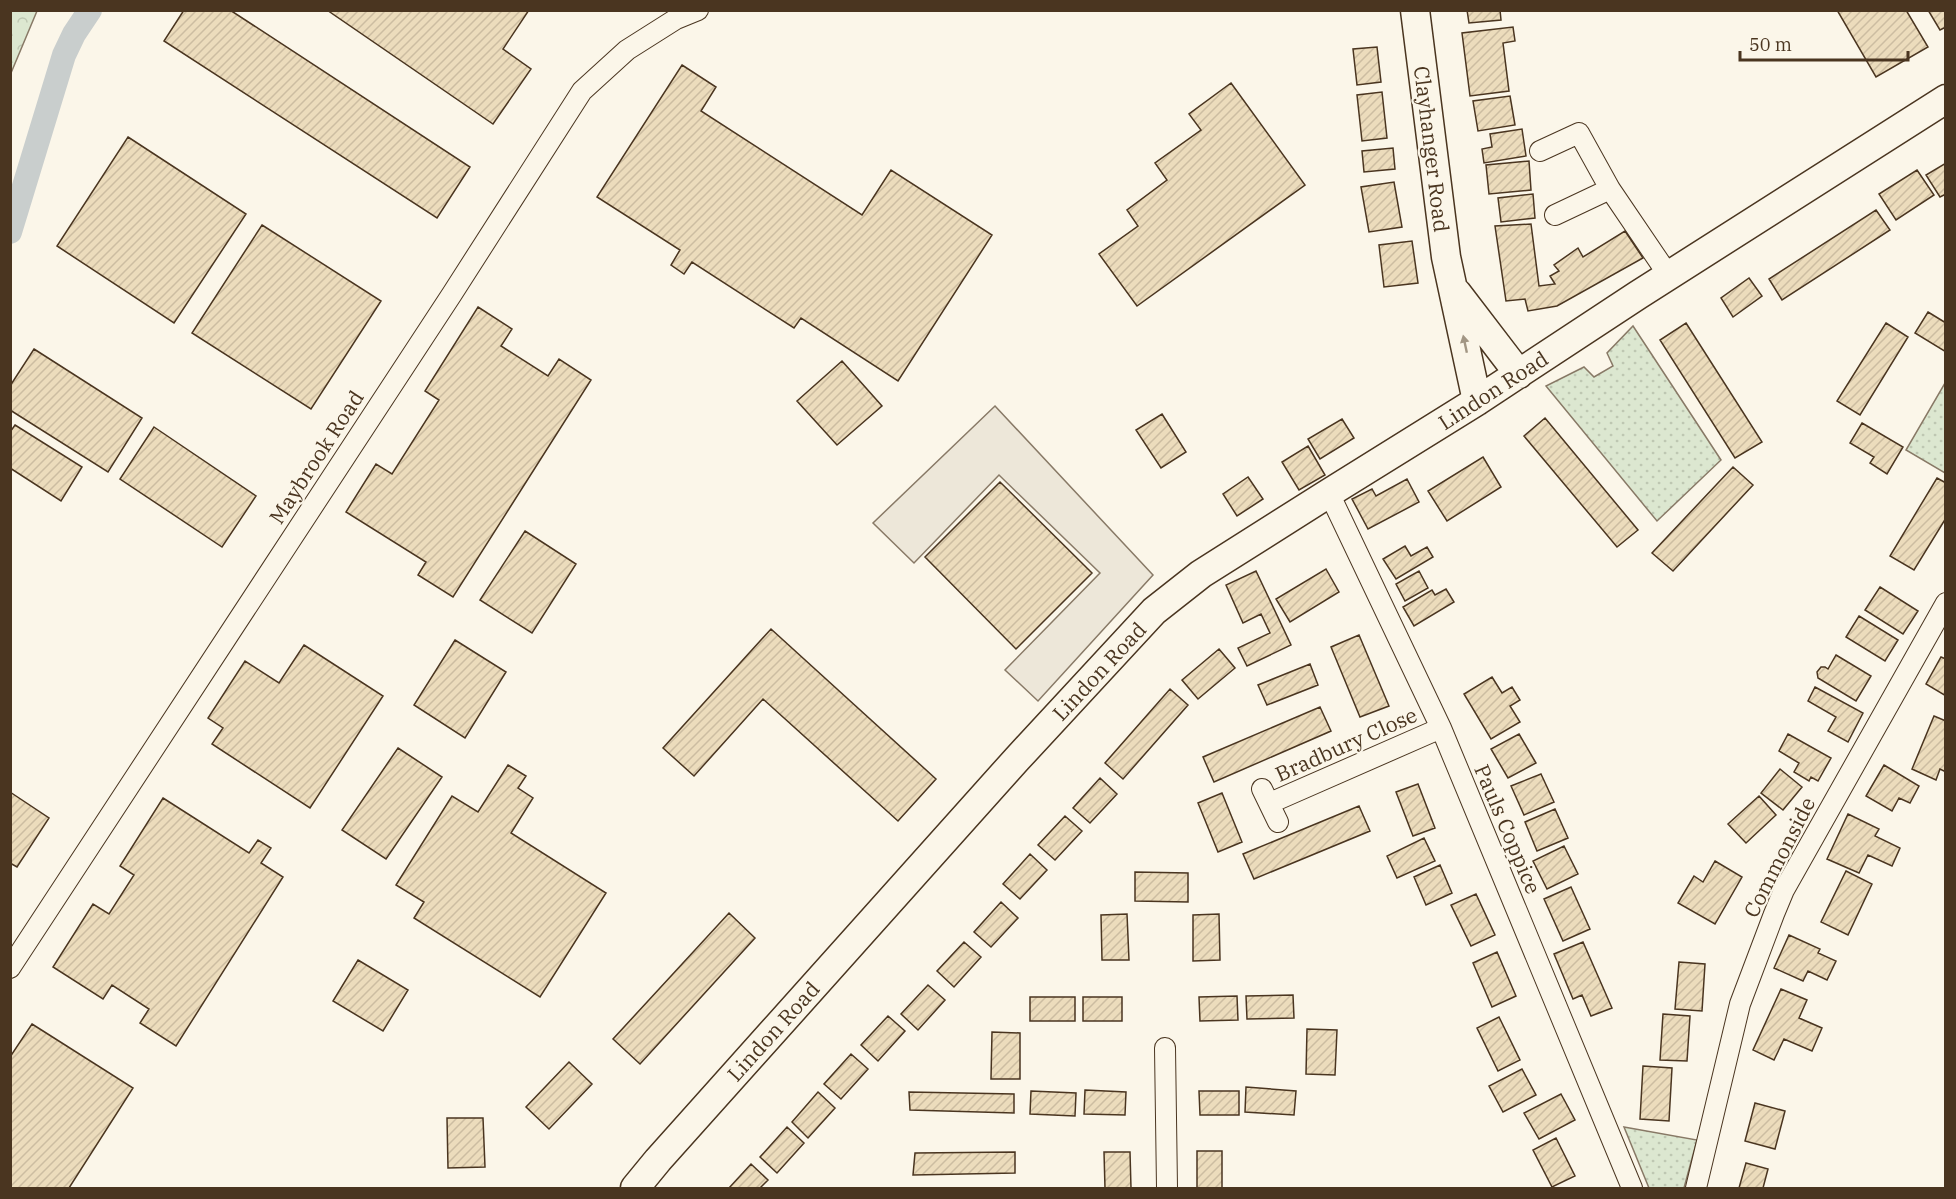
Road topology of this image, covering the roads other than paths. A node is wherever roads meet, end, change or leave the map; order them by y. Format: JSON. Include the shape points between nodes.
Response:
{"nodes":[{"id":1,"x":698,"y":10,"type":"edge"},
{"id":2,"x":1415,"y":10,"type":"edge"},
{"id":3,"x":1946,"y":99,"type":"edge"},
{"id":4,"x":1540,"y":151,"type":"dead end"},
{"id":5,"x":1610,"y":189,"type":"junction"},
{"id":6,"x":1555,"y":215,"type":"dead end"},
{"id":7,"x":1669,"y":276,"type":"junction"},
{"id":8,"x":1452,"y":286,"type":"junction"},
{"id":9,"x":1519,"y":374,"type":"junction"},
{"id":10,"x":1477,"y":401,"type":"junction"},
{"id":11,"x":1329,"y":493,"type":"junction"},
{"id":12,"x":1946,"y":603,"type":"edge"},
{"id":13,"x":1441,"y":728,"type":"junction"},
{"id":14,"x":1278,"y":822,"type":"dead end"},
{"id":15,"x":10,"y":968,"type":"edge"},
{"id":16,"x":1165,"y":1048,"type":"dead end"},
{"id":17,"x":635,"y":1188,"type":"edge"},
{"id":18,"x":1167,"y":1188,"type":"edge"},
{"id":19,"x":1632,"y":1188,"type":"edge"},
{"id":20,"x":1696,"y":1188,"type":"edge"}],
"edges":[{"from":1,"to":15,"type":"street","name":"Maybrook Road","via":[[627,50],[582,90]]},
{"from":2,"to":8,"type":"main road","name":"Clayhanger Road"},
{"from":3,"to":7,"type":"main road","name":"Lindon Road"},
{"from":4,"to":5,"type":"street","via":[[1579,133]]},
{"from":5,"to":6,"type":"street"},
{"from":5,"to":7,"type":"street"},
{"from":7,"to":9,"type":"main road","name":"Lindon Road"},
{"from":8,"to":9,"type":"main road","name":"Clayhanger Road"},
{"from":10,"to":8,"type":"main road","name":"Clayhanger Road","one_way":true},
{"from":9,"to":10,"type":"main road","name":"Lindon Road"},
{"from":10,"to":11,"type":"main road","name":"Lindon Road"},
{"from":11,"to":13,"type":"street","name":"Pauls Coppice"},
{"from":11,"to":17,"type":"main road","name":"Lindon Road","via":[[1201,574],[1154,611],[826,971]]},
{"from":12,"to":20,"type":"street","name":"Commonside","via":[[1773,914],[1740,1004]]},
{"from":13,"to":14,"type":"street","name":"Bradbury Close","via":[[1266,796]]},
{"from":13,"to":19,"type":"street","name":"Pauls Coppice"},
{"from":16,"to":18,"type":"street"}]}
